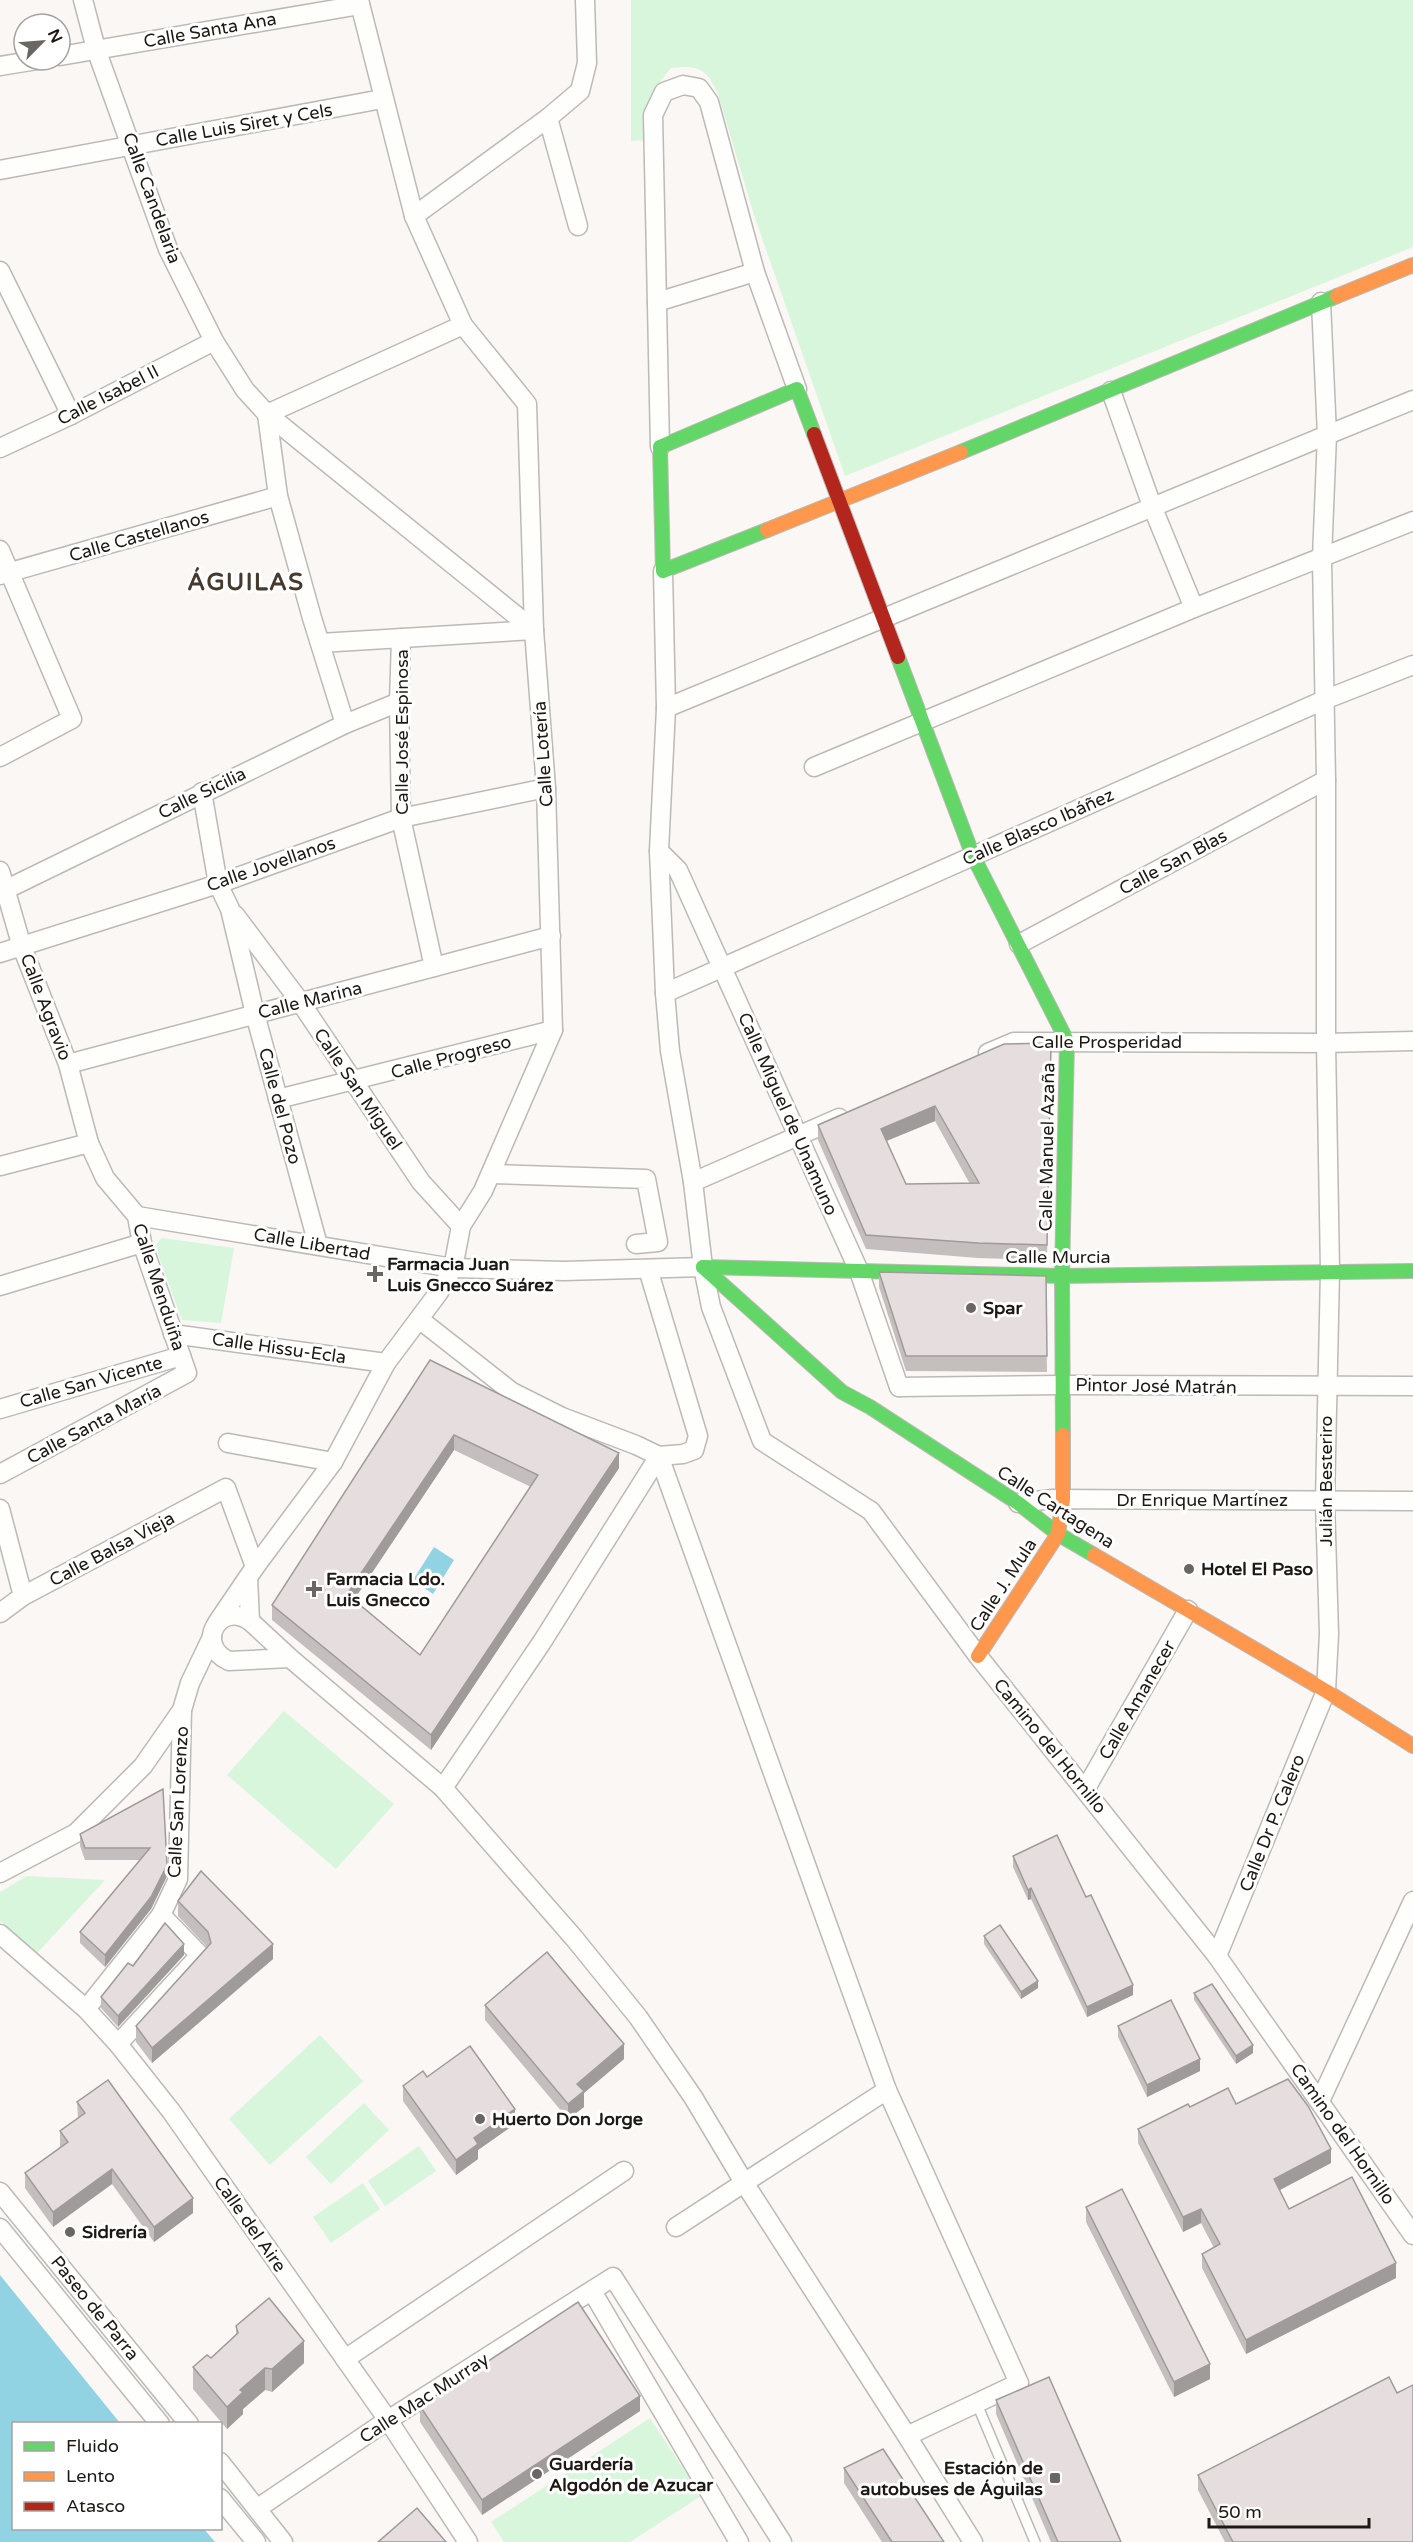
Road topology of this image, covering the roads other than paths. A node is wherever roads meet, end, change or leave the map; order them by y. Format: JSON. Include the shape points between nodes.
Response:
{"nodes":[{"id":1,"x":83,"y":0,"type":"edge"},
{"id":2,"x":585,"y":0,"type":"edge"},
{"id":3,"x":359,"y":3,"type":"edge"},
{"id":4,"x":96,"y":49,"type":"junction"},
{"id":5,"x":72,"y":54,"type":"edge"},
{"id":6,"x":382,"y":99,"type":"junction"},
{"id":7,"x":548,"y":118,"type":"junction"},
{"id":8,"x":132,"y":146,"type":"junction"},
{"id":9,"x":0,"y":170,"type":"edge"},
{"id":10,"x":414,"y":216,"type":"junction"},
{"id":11,"x":578,"y":226,"type":"dead end"},
{"id":12,"x":1413,"y":265,"type":"edge"},
{"id":13,"x":0,"y":271,"type":"edge"},
{"id":14,"x":755,"y":272,"type":"junction"},
{"id":15,"x":657,"y":302,"type":"junction"},
{"id":16,"x":1321,"y":302,"type":"junction"},
{"id":17,"x":463,"y":325,"type":"junction"},
{"id":18,"x":214,"y":340,"type":"junction"},
{"id":19,"x":797,"y":388,"type":"junction"},
{"id":20,"x":1111,"y":391,"type":"junction"},
{"id":21,"x":1413,"y":400,"type":"edge"},
{"id":22,"x":267,"y":414,"type":"junction"},
{"id":23,"x":71,"y":415,"type":"junction"},
{"id":24,"x":1327,"y":435,"type":"junction"},
{"id":25,"x":660,"y":447,"type":"junction"},
{"id":26,"x":0,"y":448,"type":"edge"},
{"id":27,"x":278,"y":496,"type":"junction"},
{"id":28,"x":840,"y":502,"type":"junction"},
{"id":29,"x":1152,"y":506,"type":"junction"},
{"id":30,"x":1413,"y":521,"type":"edge"},
{"id":31,"x":0,"y":550,"type":"edge"},
{"id":32,"x":1322,"y":558,"type":"junction"},
{"id":33,"x":663,"y":571,"type":"junction"},
{"id":34,"x":5,"y":574,"type":"edge"},
{"id":35,"x":1194,"y":608,"type":"junction"},
{"id":36,"x":883,"y":618,"type":"junction"},
{"id":37,"x":534,"y":630,"type":"junction"},
{"id":38,"x":401,"y":638,"type":"junction"},
{"id":39,"x":320,"y":643,"type":"junction"},
{"id":40,"x":1413,"y":665,"type":"edge"},
{"id":41,"x":1324,"y":700,"type":"junction"},
{"id":42,"x":399,"y":702,"type":"junction"},
{"id":43,"x":666,"y":708,"type":"junction"},
{"id":44,"x":923,"y":722,"type":"junction"},
{"id":45,"x":345,"y":724,"type":"junction"},
{"id":46,"x":0,"y":757,"type":"edge"},
{"id":47,"x":814,"y":767,"type":"dead end"},
{"id":48,"x":1326,"y":780,"type":"junction"},
{"id":49,"x":546,"y":788,"type":"junction"},
{"id":50,"x":202,"y":792,"type":"junction"},
{"id":51,"x":401,"y":818,"type":"junction"},
{"id":52,"x":659,"y":851,"type":"junction"},
{"id":53,"x":973,"y":856,"type":"junction"},
{"id":54,"x":0,"y":871,"type":"edge"},
{"id":55,"x":218,"y":884,"type":"junction"},
{"id":56,"x":7,"y":889,"type":"junction"},
{"id":57,"x":230,"y":909,"type":"junction"},
{"id":58,"x":551,"y":936,"type":"junction"},
{"id":59,"x":1020,"y":944,"type":"junction"},
{"id":60,"x":22,"y":947,"type":"junction"},
{"id":61,"x":0,"y":953,"type":"edge"},
{"id":62,"x":434,"y":967,"type":"junction"},
{"id":63,"x":722,"y":969,"type":"junction"},
{"id":64,"x":665,"y":993,"type":"junction"},
{"id":65,"x":301,"y":1003,"type":"junction"},
{"id":66,"x":255,"y":1014,"type":"junction"},
{"id":67,"x":553,"y":1030,"type":"junction"},
{"id":68,"x":1067,"y":1041,"type":"junction"},
{"id":69,"x":1413,"y":1041,"type":"edge"},
{"id":70,"x":1326,"y":1043,"type":"junction"},
{"id":71,"x":971,"y":1061,"type":"edge"},
{"id":72,"x":68,"y":1064,"type":"junction"},
{"id":73,"x":353,"y":1082,"type":"junction"},
{"id":74,"x":278,"y":1099,"type":"junction"},
{"id":75,"x":852,"y":1112,"type":"edge"},
{"id":76,"x":799,"y":1136,"type":"junction"},
{"id":77,"x":89,"y":1143,"type":"junction"},
{"id":78,"x":0,"y":1166,"type":"edge"},
{"id":79,"x":491,"y":1174,"type":"junction"},
{"id":80,"x":693,"y":1182,"type":"junction"},
{"id":81,"x":137,"y":1216,"type":"junction"},
{"id":82,"x":461,"y":1226,"type":"junction"},
{"id":83,"x":142,"y":1243,"type":"junction"},
{"id":84,"x":636,"y":1244,"type":"dead end"},
{"id":85,"x":318,"y":1245,"type":"junction"},
{"id":86,"x":453,"y":1268,"type":"junction"},
{"id":87,"x":703,"y":1268,"type":"junction"},
{"id":88,"x":648,"y":1269,"type":"junction"},
{"id":89,"x":859,"y":1271,"type":"junction"},
{"id":90,"x":1330,"y":1271,"type":"junction"},
{"id":91,"x":1413,"y":1271,"type":"edge"},
{"id":92,"x":1062,"y":1276,"type":"junction"},
{"id":93,"x":0,"y":1286,"type":"edge"},
{"id":94,"x":419,"y":1319,"type":"junction"},
{"id":95,"x":173,"y":1334,"type":"junction"},
{"id":96,"x":181,"y":1356,"type":"junction"},
{"id":97,"x":386,"y":1363,"type":"junction"},
{"id":98,"x":187,"y":1373,"type":"joint"},
{"id":99,"x":1062,"y":1385,"type":"junction"},
{"id":100,"x":1413,"y":1386,"type":"edge"},
{"id":101,"x":899,"y":1387,"type":"junction"},
{"id":102,"x":1326,"y":1387,"type":"junction"},
{"id":103,"x":870,"y":1407,"type":"junction"},
{"id":104,"x":0,"y":1409,"type":"edge"},
{"id":105,"x":228,"y":1443,"type":"dead end"},
{"id":106,"x":659,"y":1456,"type":"junction"},
{"id":107,"x":333,"y":1462,"type":"junction"},
{"id":108,"x":0,"y":1474,"type":"edge"},
{"id":109,"x":1064,"y":1500,"type":"junction"},
{"id":110,"x":1325,"y":1500,"type":"junction"},
{"id":111,"x":1413,"y":1501,"type":"edge"},
{"id":112,"x":1018,"y":1503,"type":"junction"},
{"id":113,"x":0,"y":1509,"type":"edge"},
{"id":114,"x":1058,"y":1534,"type":"junction"},
{"id":115,"x":251,"y":1573,"type":"junction"},
{"id":116,"x":23,"y":1596,"type":"junction"},
{"id":117,"x":1188,"y":1610,"type":"junction"},
{"id":118,"x":0,"y":1613,"type":"edge"},
{"id":119,"x":253,"y":1624,"type":"junction"},
{"id":120,"x":214,"y":1630,"type":"junction"},
{"id":121,"x":978,"y":1656,"type":"junction"},
{"id":122,"x":290,"y":1658,"type":"junction"},
{"id":123,"x":237,"y":1660,"type":"junction"},
{"id":124,"x":190,"y":1683,"type":"junction"},
{"id":125,"x":1326,"y":1691,"type":"junction"},
{"id":126,"x":182,"y":1710,"type":"junction"},
{"id":127,"x":1413,"y":1746,"type":"edge"},
{"id":128,"x":443,"y":1788,"type":"junction"},
{"id":129,"x":1085,"y":1790,"type":"junction"},
{"id":130,"x":0,"y":1873,"type":"edge"},
{"id":131,"x":1413,"y":1901,"type":"edge"},
{"id":132,"x":162,"y":1916,"type":"junction"},
{"id":133,"x":0,"y":1934,"type":"edge"},
{"id":134,"x":1217,"y":1956,"type":"junction"},
{"id":135,"x":86,"y":2009,"type":"junction"},
{"id":136,"x":118,"y":2044,"type":"junction"},
{"id":137,"x":887,"y":2090,"type":"junction"},
{"id":138,"x":1320,"y":2101,"type":"junction"},
{"id":139,"x":624,"y":2171,"type":"dead end"},
{"id":140,"x":745,"y":2184,"type":"junction"},
{"id":141,"x":0,"y":2192,"type":"edge"},
{"id":142,"x":676,"y":2227,"type":"dead end"},
{"id":143,"x":0,"y":2228,"type":"edge"},
{"id":144,"x":1413,"y":2235,"type":"edge"},
{"id":145,"x":592,"y":2291,"type":"junction"},
{"id":146,"x":345,"y":2359,"type":"junction"},
{"id":147,"x":976,"y":2404,"type":"junction"},
{"id":148,"x":388,"y":2420,"type":"junction"},
{"id":149,"x":158,"y":2422,"type":"edge"},
{"id":150,"x":187,"y":2422,"type":"edge"},
{"id":151,"x":908,"y":2436,"type":"junction"},
{"id":152,"x":222,"y":2464,"type":"edge"},
{"id":153,"x":222,"y":2500,"type":"edge"},
{"id":154,"x":258,"y":2508,"type":"junction"},
{"id":155,"x":256,"y":2542,"type":"edge"},
{"id":156,"x":283,"y":2542,"type":"edge"},
{"id":157,"x":468,"y":2542,"type":"edge"},
{"id":158,"x":739,"y":2542,"type":"edge"},
{"id":159,"x":782,"y":2542,"type":"edge"},
{"id":160,"x":973,"y":2542,"type":"edge"},
{"id":161,"x":1035,"y":2542,"type":"edge"}],
"edges":[{"from":1,"to":4,"type":"street","name":"Calle Candelaria"},
{"from":2,"to":7,"type":"street","via":[[586,63],[580,91]]},
{"from":3,"to":4,"type":"street","name":"Calle Santa Ana"},
{"from":3,"to":6,"type":"street","name":"Calle Lotería"},
{"from":4,"to":5,"type":"street","name":"Calle Santa Ana"},
{"from":4,"to":8,"type":"street","name":"Calle Candelaria"},
{"from":6,"to":8,"type":"street","name":"Calle Luis Siret y Cels"},
{"from":6,"to":10,"type":"street","name":"Calle Lotería"},
{"from":7,"to":10,"type":"street"},
{"from":7,"to":11,"type":"street"},
{"from":8,"to":9,"type":"street","name":"Calle Luis Siret y Cels"},
{"from":8,"to":18,"type":"street","name":"Calle Candelaria","via":[[168,249]]},
{"from":10,"to":17,"type":"street","name":"Calle Lotería"},
{"from":12,"to":16,"type":"street"},
{"from":13,"to":23,"type":"street"},
{"from":14,"to":15,"type":"street"},
{"from":14,"to":15,"type":"street","via":[[709,102],[699,88],[684,85],[664,92],[653,115]]},
{"from":14,"to":19,"type":"street"},
{"from":15,"to":25,"type":"street"},
{"from":16,"to":20,"type":"street"},
{"from":16,"to":24,"type":"street","name":"Julián Besteriro"},
{"from":17,"to":22,"type":"street"},
{"from":17,"to":37,"type":"street","name":"Calle Lotería","via":[[527,404]]},
{"from":18,"to":22,"type":"street","name":"Calle Candelaria","via":[[245,390]]},
{"from":18,"to":23,"type":"street","name":"Calle Isabel II"},
{"from":19,"to":25,"type":"street"},
{"from":19,"to":28,"type":"street","name":"Calle Manuel Azaña"},
{"from":20,"to":28,"type":"street"},
{"from":20,"to":29,"type":"street"},
{"from":21,"to":24,"type":"street"},
{"from":22,"to":27,"type":"street"},
{"from":22,"to":37,"type":"street","name":"Calle Candelaria"},
{"from":23,"to":26,"type":"street","name":"Calle Isabel II"},
{"from":24,"to":29,"type":"street"},
{"from":24,"to":32,"type":"street","name":"Julián Besteriro"},
{"from":25,"to":33,"type":"street"},
{"from":27,"to":34,"type":"street","name":"Calle Castellanos"},
{"from":27,"to":39,"type":"street"},
{"from":28,"to":33,"type":"street"},
{"from":28,"to":36,"type":"street","name":"Calle Manuel Azaña"},
{"from":29,"to":35,"type":"street"},
{"from":29,"to":36,"type":"street"},
{"from":30,"to":32,"type":"street"},
{"from":31,"to":34,"type":"street"},
{"from":32,"to":35,"type":"street"},
{"from":32,"to":41,"type":"street","name":"Julián Besteriro"},
{"from":33,"to":43,"type":"street","name":"Camino del Hornillo"},
{"from":34,"to":46,"type":"street","via":[[72,719]]},
{"from":35,"to":44,"type":"street"},
{"from":36,"to":43,"type":"street"},
{"from":36,"to":44,"type":"street","name":"Calle Manuel Azaña"},
{"from":37,"to":38,"type":"street"},
{"from":37,"to":49,"type":"street","name":"Calle Lotería"},
{"from":38,"to":39,"type":"street"},
{"from":38,"to":42,"type":"street","name":"Calle José Espinosa"},
{"from":39,"to":45,"type":"street"},
{"from":40,"to":41,"type":"street","name":"Calle Blasco Ibáñez"},
{"from":41,"to":48,"type":"street","name":"Julián Besteriro"},
{"from":41,"to":53,"type":"street","name":"Calle Blasco Ibáñez"},
{"from":42,"to":45,"type":"street","name":"Calle Sicilia"},
{"from":42,"to":51,"type":"street","name":"Calle José Espinosa"},
{"from":43,"to":52,"type":"street","name":"Camino del Hornillo"},
{"from":44,"to":47,"type":"street"},
{"from":44,"to":53,"type":"street","name":"Calle Manuel Azaña"},
{"from":45,"to":50,"type":"street","name":"Calle Sicilia"},
{"from":48,"to":59,"type":"street","name":"Calle San Blas"},
{"from":48,"to":70,"type":"street","name":"Julián Besteriro"},
{"from":49,"to":51,"type":"street","name":"Calle Jovellanos"},
{"from":49,"to":58,"type":"street","name":"Calle Lotería"},
{"from":50,"to":55,"type":"street","name":"Calle del Pozo"},
{"from":50,"to":56,"type":"street","name":"Calle Sicilia"},
{"from":51,"to":55,"type":"street","name":"Calle Jovellanos"},
{"from":51,"to":62,"type":"street","name":"Calle José Espinosa"},
{"from":52,"to":63,"type":"street","name":"Calle Miguel de Unamuno","via":[[678,870]]},
{"from":52,"to":64,"type":"street","name":"Camino del Hornillo"},
{"from":53,"to":59,"type":"street","name":"Calle Manuel Azaña"},
{"from":53,"to":63,"type":"street","name":"Calle Blasco Ibáñez"},
{"from":54,"to":56,"type":"street","name":"Calle Agravio"},
{"from":55,"to":57,"type":"street","name":"Calle del Pozo"},
{"from":55,"to":60,"type":"street","name":"Calle Jovellanos"},
{"from":56,"to":60,"type":"street","name":"Calle Agravio"},
{"from":57,"to":65,"type":"street","name":"Calle San Miguel"},
{"from":57,"to":66,"type":"street","name":"Calle del Pozo"},
{"from":58,"to":62,"type":"street","name":"Calle Marina"},
{"from":58,"to":67,"type":"street","name":"Calle Lotería"},
{"from":59,"to":68,"type":"street","name":"Calle Manuel Azaña"},
{"from":60,"to":61,"type":"street","name":"Calle Jovellanos"},
{"from":60,"to":72,"type":"street","name":"Calle Agravio"},
{"from":62,"to":65,"type":"street","name":"Calle Marina"},
{"from":63,"to":64,"type":"street","name":"Calle Blasco Ibáñez"},
{"from":63,"to":76,"type":"street","name":"Calle Miguel de Unamuno"},
{"from":64,"to":80,"type":"street","name":"Camino del Hornillo","via":[[670,1051]]},
{"from":65,"to":66,"type":"street","name":"Calle Marina"},
{"from":65,"to":73,"type":"street","name":"Calle San Miguel"},
{"from":66,"to":72,"type":"street","name":"Calle Marina"},
{"from":66,"to":74,"type":"street","name":"Calle del Pozo"},
{"from":67,"to":73,"type":"street","name":"Calle Progreso"},
{"from":67,"to":79,"type":"street","name":"Calle Lotería"},
{"from":68,"to":70,"type":"street","name":"Calle Prosperidad"},
{"from":68,"to":71,"type":"street","name":"Calle Prosperidad","via":[[1014,1042]]},
{"from":68,"to":92,"type":"street","name":"Calle Manuel Azaña"},
{"from":69,"to":70,"type":"street","name":"Calle Prosperidad"},
{"from":70,"to":90,"type":"street","name":"Julián Besteriro"},
{"from":72,"to":77,"type":"street","name":"Calle Agravio"},
{"from":73,"to":74,"type":"street","name":"Calle Progreso"},
{"from":73,"to":82,"type":"street","name":"Calle San Miguel","via":[[421,1182]]},
{"from":74,"to":85,"type":"street","name":"Calle del Pozo"},
{"from":75,"to":76,"type":"street"},
{"from":76,"to":80,"type":"street"},
{"from":76,"to":89,"type":"street","name":"Calle Miguel de Unamuno"},
{"from":77,"to":78,"type":"street"},
{"from":77,"to":81,"type":"street","name":"Calle Menduiña","via":[[105,1178]]},
{"from":79,"to":82,"type":"street","name":"Calle Lotería"},
{"from":79,"to":84,"type":"street","via":[[646,1179],[658,1242]]},
{"from":80,"to":87,"type":"street","name":"Camino del Hornillo"},
{"from":81,"to":83,"type":"street","name":"Calle Menduiña"},
{"from":81,"to":85,"type":"street","name":"Calle Libertad"},
{"from":82,"to":86,"type":"street"},
{"from":83,"to":93,"type":"street"},
{"from":83,"to":95,"type":"street","name":"Calle Menduiña"},
{"from":85,"to":86,"type":"street","name":"Calle Libertad"},
{"from":86,"to":88,"type":"street","name":"Calle Libertad"},
{"from":86,"to":94,"type":"street"},
{"from":87,"to":88,"type":"street","name":"Calle Libertad"},
{"from":87,"to":89,"type":"street","name":"Calle Murcia"},
{"from":87,"to":103,"type":"street","name":"Calle Cartagena","via":[[842,1392]]},
{"from":87,"to":121,"type":"street","name":"Camino del Hornillo","via":[[711,1308],[762,1441],[871,1511]]},
{"from":88,"to":106,"type":"street","via":[[698,1436],[694,1450]]},
{"from":89,"to":92,"type":"street","name":"Calle Murcia"},
{"from":89,"to":101,"type":"street","name":"Calle Miguel de Unamuno"},
{"from":90,"to":91,"type":"street","name":"Calle Murcia"},
{"from":90,"to":92,"type":"street","name":"Calle Murcia"},
{"from":90,"to":102,"type":"street","name":"Julián Besteriro"},
{"from":92,"to":99,"type":"street","name":"Calle Manuel Azaña"},
{"from":94,"to":97,"type":"street"},
{"from":94,"to":106,"type":"street","via":[[512,1392]]},
{"from":95,"to":96,"type":"street","name":"Calle Menduiña"},
{"from":95,"to":97,"type":"street","name":"Calle Hissu-Ecla"},
{"from":96,"to":98,"type":"street","name":"Calle Menduiña"},
{"from":96,"to":104,"type":"street","name":"Calle San Vicente"},
{"from":97,"to":107,"type":"street"},
{"from":98,"to":108,"type":"street","name":"Calle Santa María"},
{"from":99,"to":101,"type":"street","name":"Pintor José Matrán"},
{"from":99,"to":102,"type":"street","name":"Pintor José Matrán"},
{"from":99,"to":109,"type":"street","name":"Calle Manuel Azaña"},
{"from":100,"to":102,"type":"street","name":"Pintor José Matrán"},
{"from":101,"to":103,"type":"street"},
{"from":102,"to":110,"type":"street","name":"Julián Besteriro"},
{"from":103,"to":112,"type":"street","name":"Calle Cartagena"},
{"from":105,"to":107,"type":"street"},
{"from":106,"to":128,"type":"street","via":[[543,1642]]},
{"from":106,"to":137,"type":"street"},
{"from":107,"to":115,"type":"street"},
{"from":109,"to":110,"type":"street","name":"Dr Enrique Martínez"},
{"from":109,"to":112,"type":"street","name":"Dr Enrique Martínez"},
{"from":109,"to":114,"type":"street","name":"Calle Manuel Azaña"},
{"from":110,"to":111,"type":"street","name":"Dr Enrique Martínez"},
{"from":110,"to":125,"type":"street","name":"Julián Besteriro","via":[[1329,1634]]},
{"from":112,"to":114,"type":"street","name":"Calle Cartagena"},
{"from":113,"to":116,"type":"street"},
{"from":114,"to":117,"type":"street","name":"Calle Cartagena"},
{"from":114,"to":121,"type":"street","name":"Calle J. Mula"},
{"from":115,"to":116,"type":"street","name":"Calle Balsa Vieja","via":[[226,1488]]},
{"from":115,"to":119,"type":"street"},
{"from":115,"to":120,"type":"street"},
{"from":116,"to":118,"type":"street","name":"Calle Balsa Vieja"},
{"from":117,"to":125,"type":"street","name":"Calle Cartagena"},
{"from":117,"to":129,"type":"street","name":"Calle Amanecer"},
{"from":119,"to":120,"type":"street","via":[[237,1615],[223,1618]]},
{"from":119,"to":122,"type":"street"},
{"from":119,"to":123,"type":"street","via":[[258,1634],[256,1648]]},
{"from":120,"to":123,"type":"street","via":[[216,1652]]},
{"from":120,"to":124,"type":"street"},
{"from":121,"to":129,"type":"street","name":"Camino del Hornillo"},
{"from":122,"to":123,"type":"street"},
{"from":122,"to":128,"type":"street"},
{"from":123,"to":124,"type":"street"},
{"from":124,"to":126,"type":"street"},
{"from":125,"to":127,"type":"street","name":"Calle Cartagena"},
{"from":125,"to":134,"type":"street","name":"Calle Dr P. Calero"},
{"from":126,"to":130,"type":"street","via":[[143,1766],[76,1833]]},
{"from":126,"to":132,"type":"street","name":"Calle San Lorenzo","via":[[178,1879]]},
{"from":128,"to":140,"type":"street","via":[[638,2017],[693,2097]]},
{"from":129,"to":134,"type":"street","name":"Camino del Hornillo"},
{"from":131,"to":138,"type":"street"},
{"from":132,"to":135,"type":"street","name":"Calle San Lorenzo"},
{"from":132,"to":136,"type":"street","via":[[200,1954]]},
{"from":133,"to":135,"type":"street","name":"Calle del Aire"},
{"from":134,"to":138,"type":"street","name":"Camino del Hornillo"},
{"from":135,"to":136,"type":"street","name":"Calle del Aire"},
{"from":136,"to":146,"type":"street","name":"Calle del Aire","via":[[171,2111]]},
{"from":137,"to":140,"type":"street"},
{"from":137,"to":147,"type":"street","via":[[1019,2383]]},
{"from":138,"to":144,"type":"street","name":"Camino del Hornillo"},
{"from":139,"to":146,"type":"street"},
{"from":140,"to":142,"type":"street"},
{"from":140,"to":151,"type":"street"},
{"from":141,"to":150,"type":"street","name":"Paseo de Parra"},
{"from":143,"to":149,"type":"street"},
{"from":145,"to":148,"type":"street","name":"Calle Mac Murray"},
{"from":145,"to":158,"type":"street"},
{"from":145,"to":159,"type":"street","name":"Calle Mac Murray","via":[[613,2277]]},
{"from":146,"to":148,"type":"street","name":"Calle del Aire"},
{"from":147,"to":151,"type":"street"},
{"from":147,"to":161,"type":"lane"},
{"from":148,"to":154,"type":"street","name":"Calle Mac Murray"},
{"from":148,"to":157,"type":"street","name":"Calle del Aire"},
{"from":151,"to":160,"type":"street"},
{"from":152,"to":154,"type":"street"},
{"from":153,"to":155,"type":"street"},
{"from":154,"to":156,"type":"street"}]}
